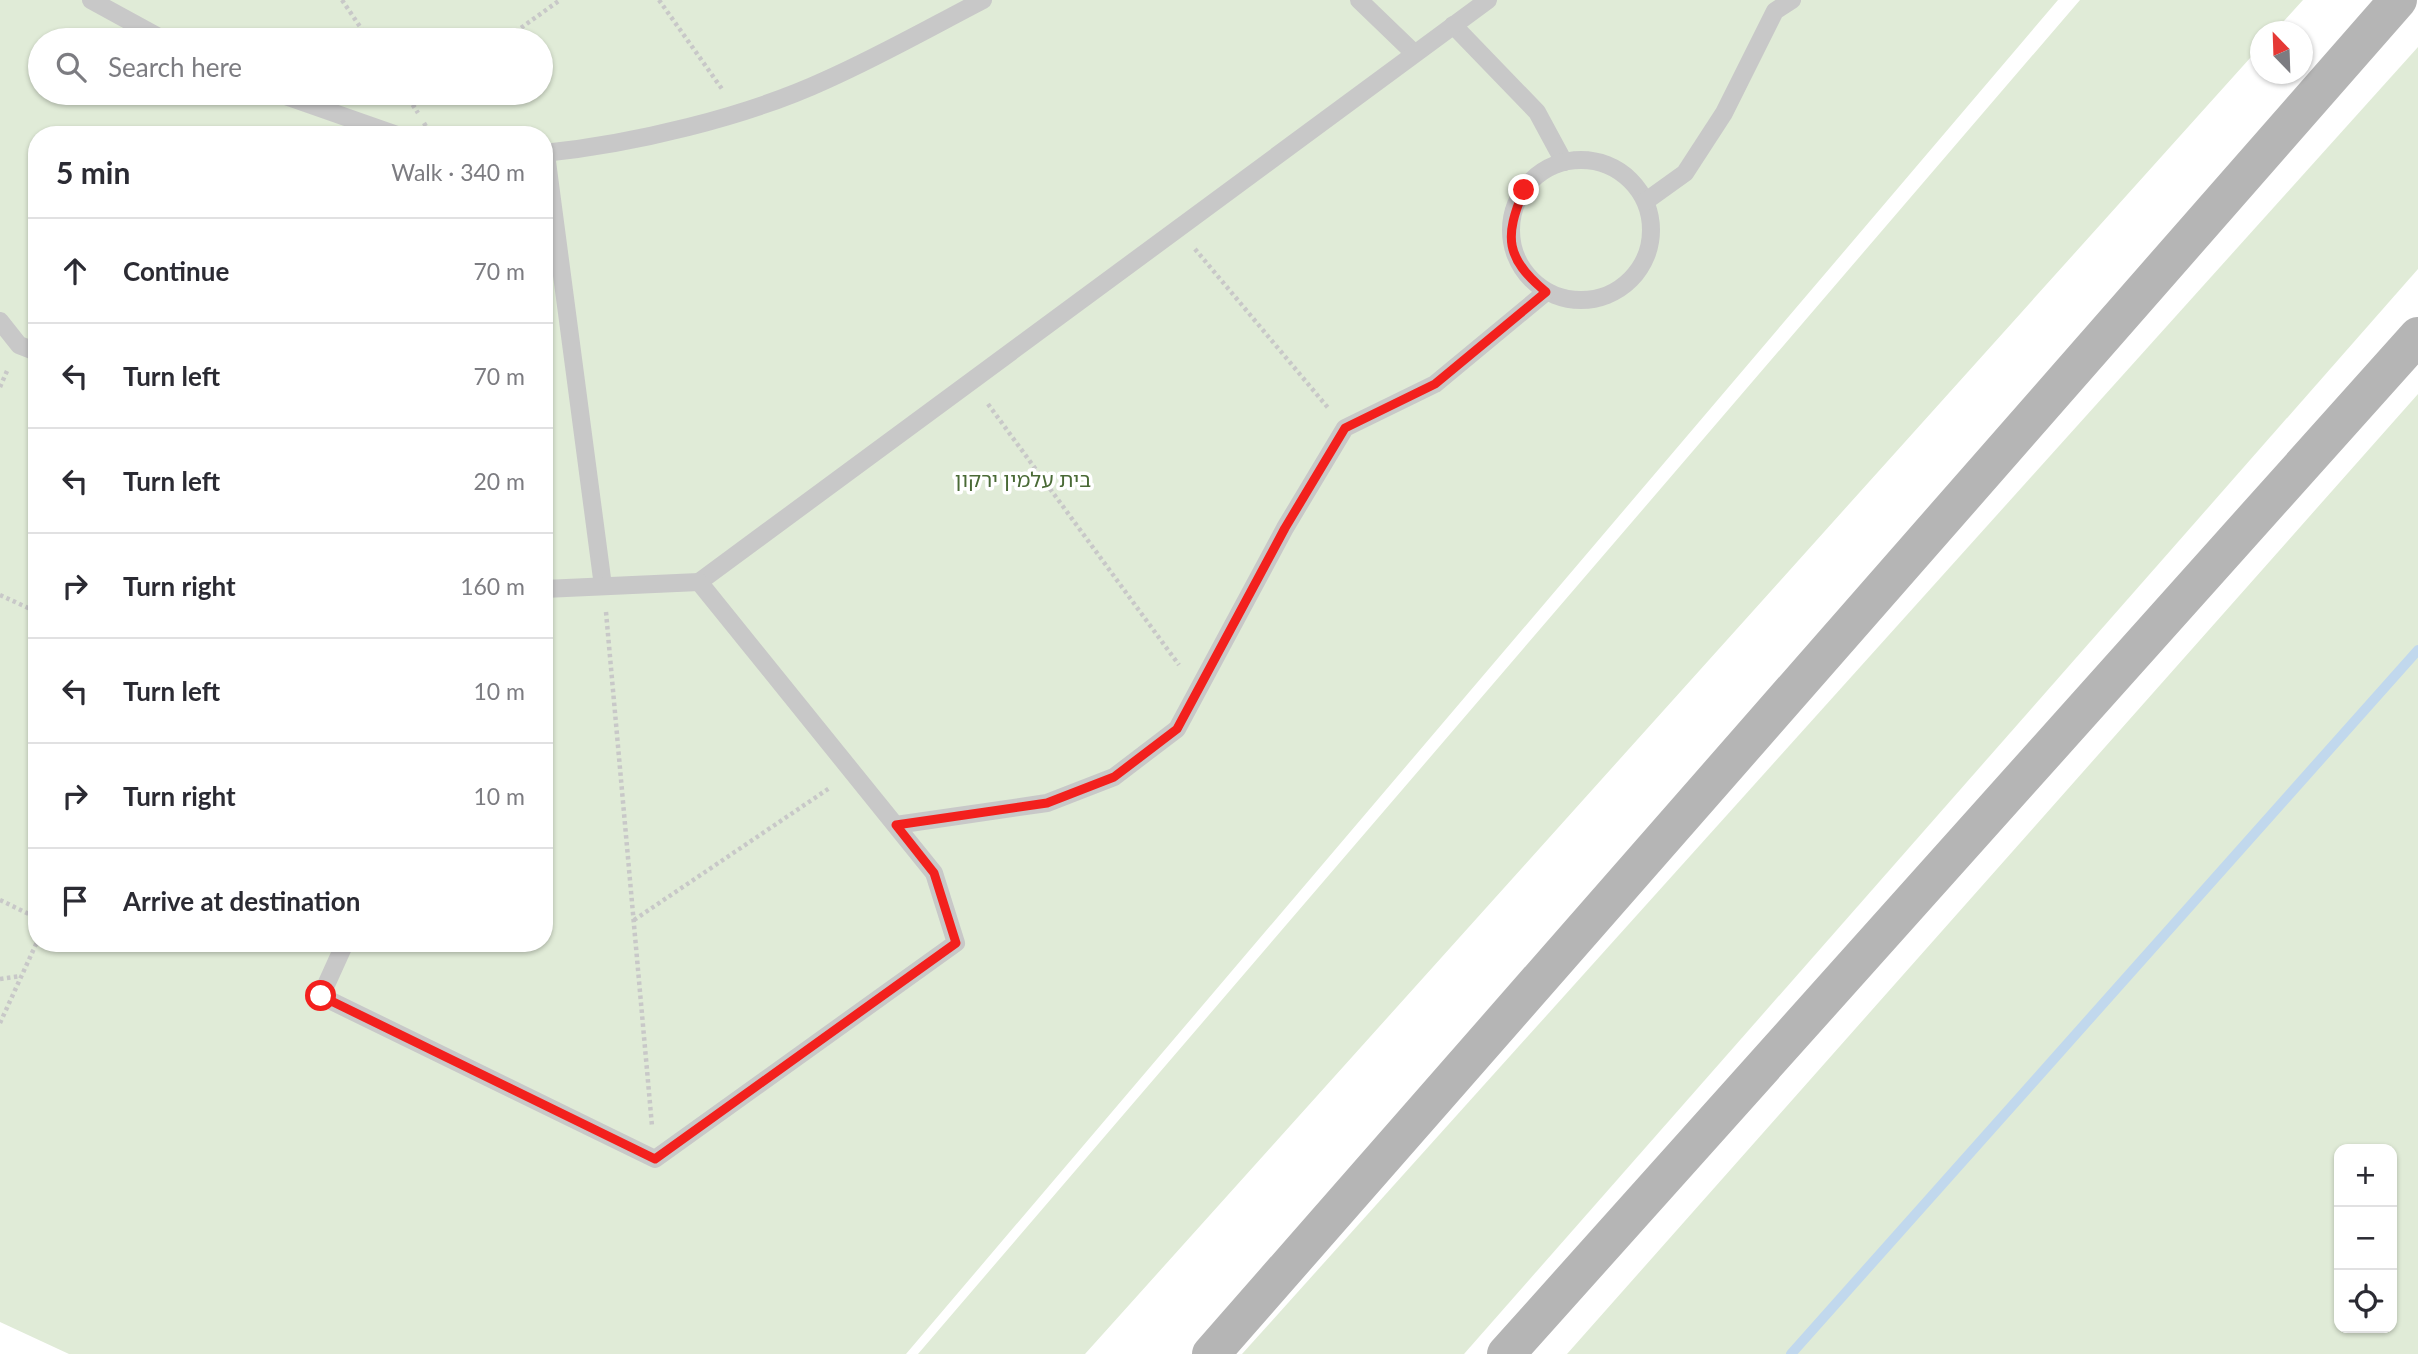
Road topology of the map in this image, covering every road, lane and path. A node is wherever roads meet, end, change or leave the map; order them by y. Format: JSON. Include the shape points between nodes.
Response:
{"nodes":[{"id":1,"x":91,"y":0,"type":"edge"},
{"id":2,"x":342,"y":0,"type":"edge"},
{"id":3,"x":560,"y":0,"type":"edge"},
{"id":4,"x":659,"y":0,"type":"edge"},
{"id":5,"x":983,"y":0,"type":"edge"},
{"id":6,"x":1359,"y":0,"type":"edge"},
{"id":7,"x":1488,"y":0,"type":"edge"},
{"id":8,"x":1792,"y":0,"type":"edge"},
{"id":9,"x":2398,"y":0,"type":"edge"},
{"id":10,"x":1453,"y":25,"type":"junction"},
{"id":11,"x":142,"y":28,"type":"edge"},
{"id":12,"x":361,"y":28,"type":"edge"},
{"id":13,"x":521,"y":28,"type":"edge"},
{"id":14,"x":1414,"y":53,"type":"junction"},
{"id":15,"x":311,"y":105,"type":"edge"},
{"id":16,"x":739,"y":113,"type":"junction"},
{"id":17,"x":371,"y":126,"type":"edge"},
{"id":18,"x":553,"y":152,"type":"edge"},
{"id":19,"x":1564,"y":162,"type":"junction"},
{"id":20,"x":1646,"y":201,"type":"junction"},
{"id":21,"x":553,"y":213,"type":"edge"},
{"id":22,"x":1177,"y":228,"type":"junction"},
{"id":23,"x":1546,"y":292,"type":"junction"},
{"id":24,"x":0,"y":320,"type":"edge"},
{"id":25,"x":2418,"y":336,"type":"edge"},
{"id":26,"x":28,"y":348,"type":"edge"},
{"id":27,"x":971,"y":380,"type":"junction"},
{"id":28,"x":1345,"y":428,"type":"junction"},
{"id":29,"x":698,"y":582,"type":"junction"},
{"id":30,"x":603,"y":586,"type":"junction"},
{"id":31,"x":553,"y":589,"type":"edge"},
{"id":32,"x":0,"y":595,"type":"edge"},
{"id":33,"x":28,"y":608,"type":"edge"},
{"id":34,"x":1198,"y":691,"type":"junction"},
{"id":35,"x":852,"y":773,"type":"junction"},
{"id":36,"x":896,"y":825,"type":"junction"},
{"id":37,"x":0,"y":900,"type":"edge"},
{"id":38,"x":28,"y":914,"type":"edge"},
{"id":39,"x":634,"y":920,"type":"junction"},
{"id":40,"x":32,"y":952,"type":"edge"},
{"id":41,"x":341,"y":952,"type":"edge"},
{"id":42,"x":21,"y":976,"type":"junction"},
{"id":43,"x":0,"y":979,"type":"edge"},
{"id":44,"x":0,"y":1023,"type":"edge"},
{"id":45,"x":655,"y":1159,"type":"junction"},
{"id":46,"x":1211,"y":1354,"type":"edge"},
{"id":47,"x":1507,"y":1354,"type":"edge"}],
"edges":[{"from":1,"to":11,"type":"lane"},
{"from":2,"to":12,"type":"path"},
{"from":3,"to":13,"type":"path"},
{"from":4,"to":16,"type":"path"},
{"from":5,"to":16,"type":"lane","via":[[825,81]]},
{"from":6,"to":14,"type":"lane"},
{"from":7,"to":10,"type":"lane"},
{"from":8,"to":20,"type":"lane","via":[[1775,11],[1724,113],[1685,173]]},
{"from":9,"to":46,"type":"main road"},
{"from":10,"to":14,"type":"lane"},
{"from":10,"to":19,"type":"lane","via":[[1537,112]]},
{"from":14,"to":22,"type":"lane"},
{"from":15,"to":17,"type":"lane"},
{"from":16,"to":18,"type":"lane"},
{"from":19,"to":20,"type":"lane","via":[[1589,160],[1612,166],[1632,180]]},
{"from":19,"to":23,"type":"lane","via":[[1541,172],[1524,190],[1511,221],[1516,257],[1526,275]]},
{"from":20,"to":23,"type":"lane","via":[[1652,232],[1643,266],[1629,283],[1605,297],[1581,301]]},
{"from":21,"to":30,"type":"lane"},
{"from":22,"to":27,"type":"lane"},
{"from":22,"to":28,"type":"path"},
{"from":23,"to":28,"type":"lane","via":[[1435,384]]},
{"from":24,"to":26,"type":"lane","via":[[19,345]]},
{"from":25,"to":47,"type":"main road"},
{"from":27,"to":29,"type":"lane"},
{"from":27,"to":34,"type":"path"},
{"from":28,"to":34,"type":"lane","via":[[1285,528]]},
{"from":29,"to":30,"type":"lane"},
{"from":29,"to":35,"type":"lane"},
{"from":30,"to":31,"type":"lane"},
{"from":30,"to":39,"type":"path"},
{"from":32,"to":33,"type":"path"},
{"from":34,"to":36,"type":"lane","via":[[1177,729],[1114,777],[1047,803]]},
{"from":35,"to":36,"type":"lane"},
{"from":35,"to":39,"type":"path"},
{"from":36,"to":45,"type":"lane","via":[[934,873],[956,943]]},
{"from":37,"to":38,"type":"path"},
{"from":39,"to":45,"type":"path"},
{"from":40,"to":42,"type":"path"},
{"from":41,"to":45,"type":"lane","via":[[321,996]]},
{"from":42,"to":43,"type":"path"},
{"from":42,"to":44,"type":"path"}]}
